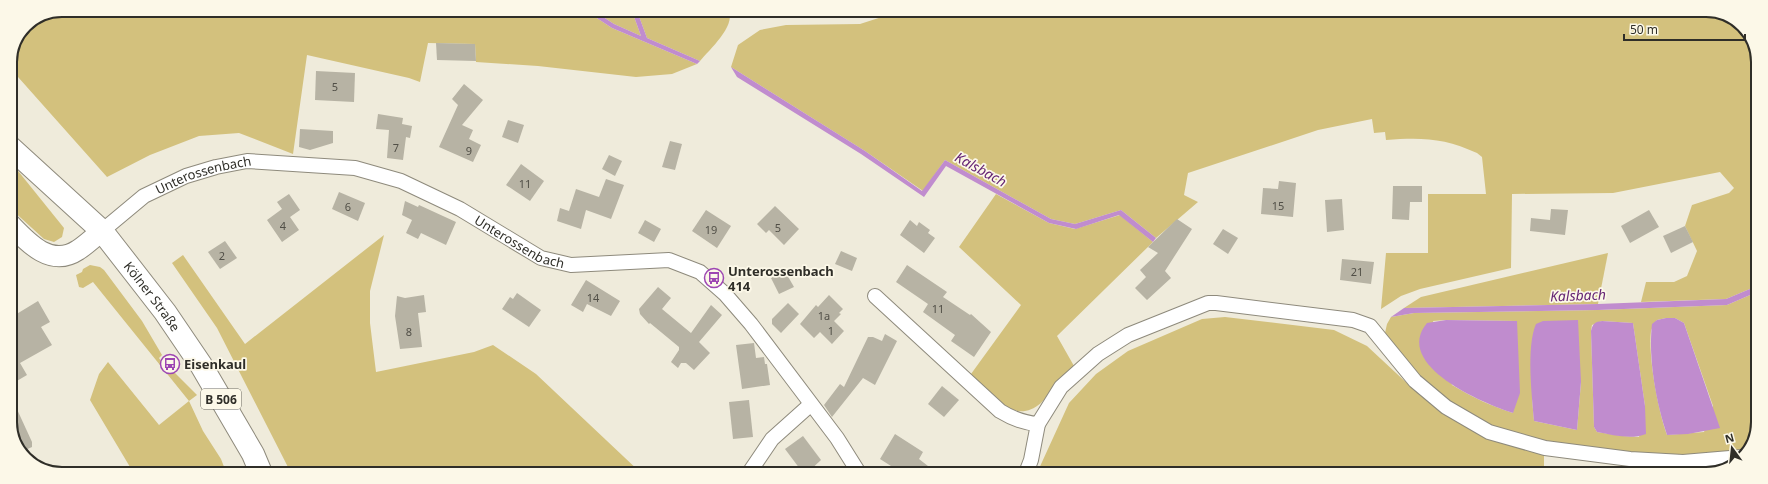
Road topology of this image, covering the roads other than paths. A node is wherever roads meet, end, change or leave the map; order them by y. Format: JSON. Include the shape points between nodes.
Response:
{"nodes":[{"id":1,"x":17,"y":153,"type":"edge"},
{"id":2,"x":17,"y":230,"type":"edge"},
{"id":3,"x":102,"y":231,"type":"junction"},
{"id":4,"x":875,"y":296,"type":"dead end"},
{"id":5,"x":810,"y":404,"type":"junction"},
{"id":6,"x":1038,"y":424,"type":"junction"},
{"id":7,"x":1733,"y":458,"type":"edge"},
{"id":8,"x":259,"y":467,"type":"edge"},
{"id":9,"x":753,"y":467,"type":"edge"},
{"id":10,"x":855,"y":467,"type":"edge"},
{"id":11,"x":1028,"y":467,"type":"edge"}],
"edges":[{"from":1,"to":3,"type":"main road","name":"Kölner Straße","number":"B 506"},
{"from":2,"to":3,"type":"street","via":[[41,252],[56,257],[65,257],[78,250]]},
{"from":3,"to":5,"type":"street","name":"Unterossenbach","via":[[144,196],[186,176],[216,167],[247,161],[355,168],[416,187],[460,209],[541,258],[572,265],[669,260],[700,272],[726,294]]},
{"from":3,"to":8,"type":"main road","name":"Kölner Straße","number":"B 506","via":[[177,328]]},
{"from":4,"to":6,"type":"street","via":[[1000,411],[1025,423]]},
{"from":5,"to":9,"type":"street","via":[[772,439]]},
{"from":5,"to":10,"type":"street","via":[[837,438]]},
{"from":6,"to":7,"type":"street","via":[[1061,387],[1098,354],[1128,335],[1158,322],[1208,303],[1216,303],[1353,320],[1370,326],[1415,381],[1446,408],[1489,432],[1545,448],[1630,459],[1683,462]]},
{"from":6,"to":11,"type":"street"}]}
